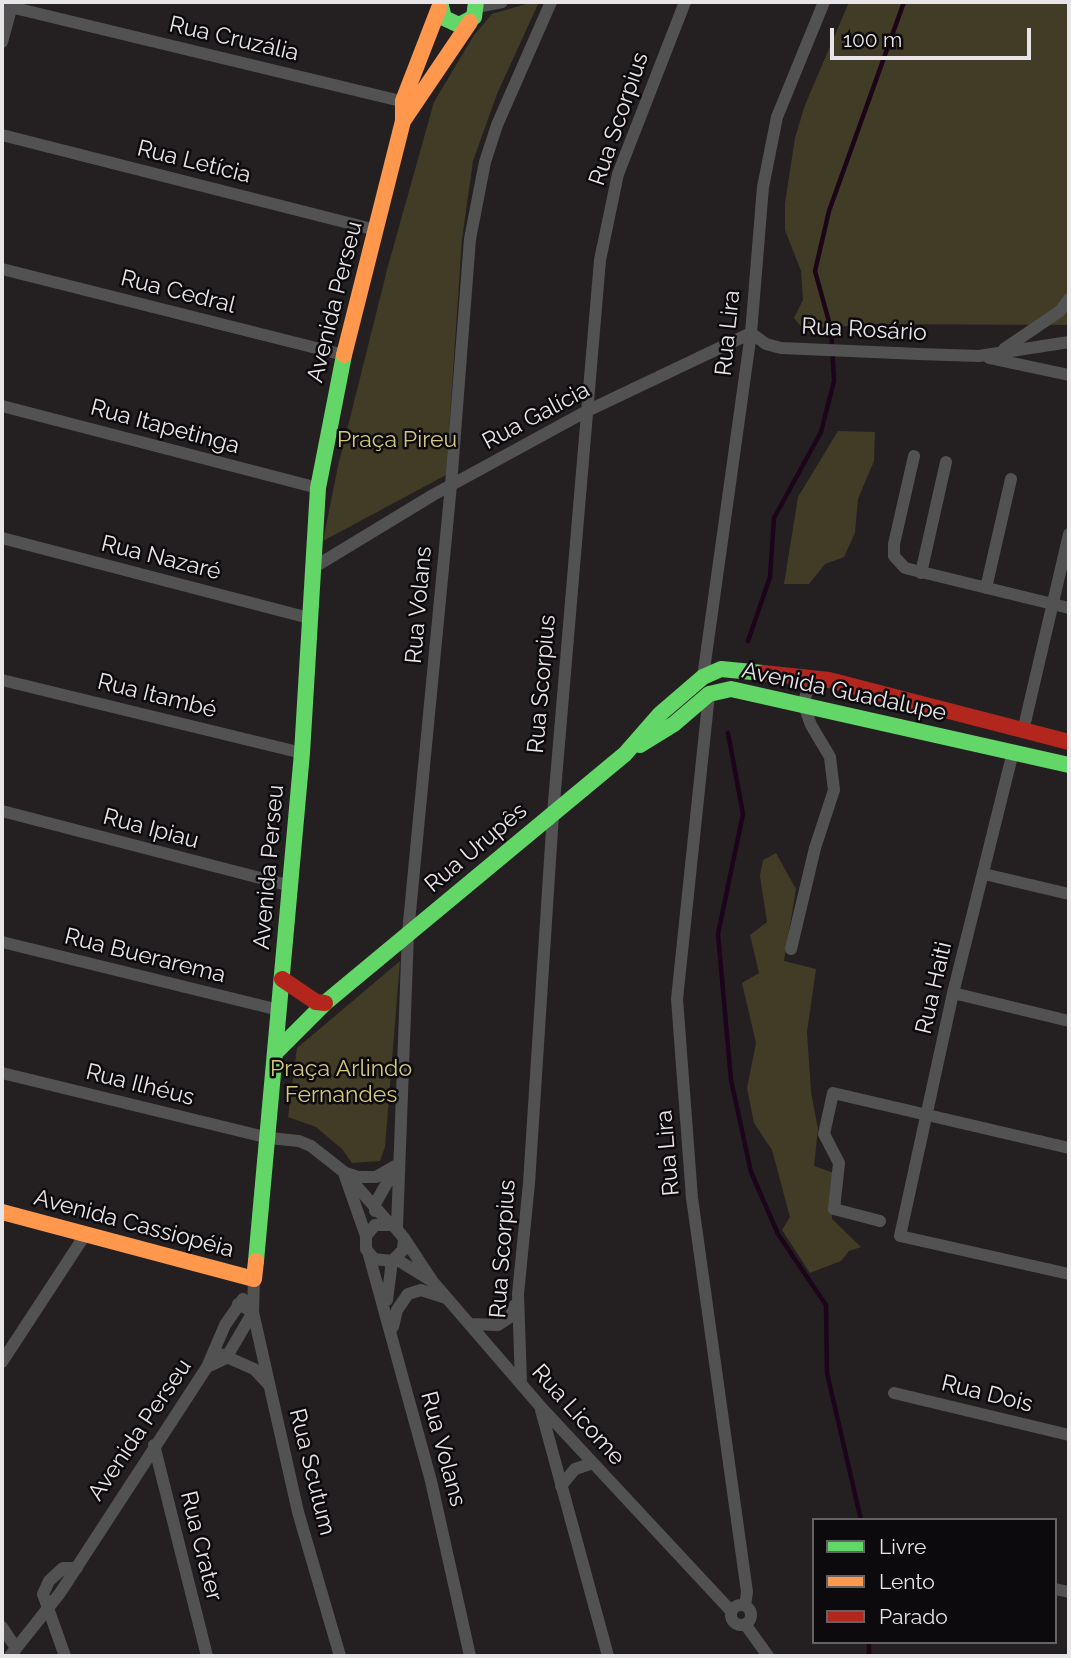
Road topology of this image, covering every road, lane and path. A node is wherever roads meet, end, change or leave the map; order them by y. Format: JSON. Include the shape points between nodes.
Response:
{"nodes":[{"id":1,"x":502,"y":2,"type":"edge"},
{"id":2,"x":551,"y":2,"type":"edge"},
{"id":3,"x":685,"y":2,"type":"edge"},
{"id":4,"x":824,"y":2,"type":"edge"},
{"id":5,"x":9,"y":5,"type":"edge"},
{"id":6,"x":440,"y":5,"type":"edge"},
{"id":7,"x":474,"y":10,"type":"edge"},
{"id":8,"x":2,"y":43,"type":"edge"},
{"id":9,"x":409,"y":103,"type":"junction"},
{"id":10,"x":2,"y":135,"type":"edge"},
{"id":11,"x":376,"y":230,"type":"junction"},
{"id":12,"x":2,"y":269,"type":"edge"},
{"id":13,"x":1069,"y":299,"type":"edge"},
{"id":14,"x":751,"y":333,"type":"junction"},
{"id":15,"x":1069,"y":342,"type":"edge"},
{"id":16,"x":997,"y":353,"type":"junction"},
{"id":17,"x":344,"y":355,"type":"junction"},
{"id":18,"x":979,"y":356,"type":"junction"},
{"id":19,"x":1069,"y":375,"type":"edge"},
{"id":20,"x":2,"y":406,"type":"edge"},
{"id":21,"x":585,"y":412,"type":"junction"},
{"id":22,"x":914,"y":456,"type":"dead end"},
{"id":23,"x":946,"y":462,"type":"dead end"},
{"id":24,"x":1011,"y":479,"type":"dead end"},
{"id":25,"x":451,"y":485,"type":"junction"},
{"id":26,"x":318,"y":488,"type":"junction"},
{"id":27,"x":1069,"y":534,"type":"edge"},
{"id":28,"x":2,"y":538,"type":"edge"},
{"id":29,"x":311,"y":569,"type":"junction"},
{"id":30,"x":920,"y":573,"type":"junction"},
{"id":31,"x":986,"y":588,"type":"junction"},
{"id":32,"x":1053,"y":604,"type":"junction"},
{"id":33,"x":1069,"y":608,"type":"edge"},
{"id":34,"x":309,"y":618,"type":"junction"},
{"id":35,"x":703,"y":677,"type":"junction"},
{"id":36,"x":2,"y":680,"type":"edge"},
{"id":37,"x":829,"y":680,"type":"junction"},
{"id":38,"x":709,"y":694,"type":"junction"},
{"id":39,"x":803,"y":703,"type":"junction"},
{"id":40,"x":1023,"y":731,"type":"junction"},
{"id":41,"x":1069,"y":741,"type":"edge"},
{"id":42,"x":1013,"y":752,"type":"junction"},
{"id":43,"x":302,"y":753,"type":"junction"},
{"id":44,"x":625,"y":754,"type":"junction"},
{"id":45,"x":1069,"y":765,"type":"edge"},
{"id":46,"x":2,"y":811,"type":"edge"},
{"id":47,"x":553,"y":814,"type":"junction"},
{"id":48,"x":984,"y":874,"type":"junction"},
{"id":49,"x":291,"y":886,"type":"junction"},
{"id":50,"x":1069,"y":894,"type":"edge"},
{"id":51,"x":408,"y":933,"type":"junction"},
{"id":52,"x":2,"y":942,"type":"edge"},
{"id":53,"x":791,"y":949,"type":"dead end"},
{"id":54,"x":282,"y":979,"type":"junction"},
{"id":55,"x":953,"y":993,"type":"junction"},
{"id":56,"x":325,"y":1003,"type":"junction"},
{"id":57,"x":279,"y":1010,"type":"junction"},
{"id":58,"x":1069,"y":1021,"type":"edge"},
{"id":59,"x":277,"y":1051,"type":"junction"},
{"id":60,"x":2,"y":1073,"type":"edge"},
{"id":61,"x":926,"y":1115,"type":"junction"},
{"id":62,"x":269,"y":1138,"type":"junction"},
{"id":63,"x":1069,"y":1148,"type":"edge"},
{"id":64,"x":398,"y":1165,"type":"junction"},
{"id":65,"x":344,"y":1172,"type":"junction"},
{"id":66,"x":375,"y":1204,"type":"junction"},
{"id":67,"x":2,"y":1212,"type":"edge"},
{"id":68,"x":880,"y":1221,"type":"dead end"},
{"id":69,"x":375,"y":1225,"type":"junction"},
{"id":70,"x":397,"y":1230,"type":"junction"},
{"id":71,"x":85,"y":1235,"type":"junction"},
{"id":72,"x":366,"y":1236,"type":"junction"},
{"id":73,"x":369,"y":1255,"type":"junction"},
{"id":74,"x":394,"y":1260,"type":"junction"},
{"id":75,"x":1069,"y":1274,"type":"edge"},
{"id":76,"x":433,"y":1282,"type":"junction"},
{"id":77,"x":253,"y":1286,"type":"junction"},
{"id":78,"x":518,"y":1294,"type":"junction"},
{"id":79,"x":447,"y":1298,"type":"junction"},
{"id":80,"x":238,"y":1304,"type":"junction"},
{"id":81,"x":386,"y":1309,"type":"junction"},
{"id":82,"x":253,"y":1312,"type":"junction"},
{"id":83,"x":471,"y":1324,"type":"junction"},
{"id":84,"x":391,"y":1334,"type":"junction"},
{"id":85,"x":212,"y":1349,"type":"junction"},
{"id":86,"x":226,"y":1358,"type":"junction"},
{"id":87,"x":2,"y":1362,"type":"edge"},
{"id":88,"x":207,"y":1367,"type":"junction"},
{"id":89,"x":521,"y":1383,"type":"junction"},
{"id":90,"x":269,"y":1385,"type":"junction"},
{"id":91,"x":894,"y":1393,"type":"dead end"},
{"id":92,"x":540,"y":1406,"type":"junction"},
{"id":93,"x":1069,"y":1435,"type":"edge"},
{"id":94,"x":154,"y":1445,"type":"junction"},
{"id":95,"x":593,"y":1463,"type":"junction"},
{"id":96,"x":561,"y":1486,"type":"junction"},
{"id":97,"x":50,"y":1606,"type":"junction"},
{"id":98,"x":745,"y":1606,"type":"junction"},
{"id":99,"x":732,"y":1611,"type":"junction"},
{"id":100,"x":745,"y":1625,"type":"junction"},
{"id":101,"x":2,"y":1628,"type":"edge"},
{"id":102,"x":13,"y":1652,"type":"edge"},
{"id":103,"x":65,"y":1656,"type":"edge"},
{"id":104,"x":207,"y":1656,"type":"edge"},
{"id":105,"x":340,"y":1656,"type":"edge"},
{"id":106,"x":470,"y":1656,"type":"edge"},
{"id":107,"x":608,"y":1656,"type":"edge"},
{"id":108,"x":768,"y":1656,"type":"edge"}],
"edges":[{"from":1,"to":7,"type":"street"},
{"from":2,"to":25,"type":"street","name":"Rua Volans","via":[[485,162],[470,239]]},
{"from":3,"to":21,"type":"street","name":"Rua Scorpius","via":[[618,174],[600,260]]},
{"from":4,"to":14,"type":"street","name":"Rua Lira","via":[[777,117],[761,199]]},
{"from":5,"to":8,"type":"street"},
{"from":5,"to":9,"type":"street","name":"Rua Cruzália"},
{"from":6,"to":7,"type":"street","via":[[444,18],[453,25]]},
{"from":6,"to":9,"type":"street","name":"Avenida Perseu"},
{"from":7,"to":9,"type":"street","name":"Avenida Perseu"},
{"from":9,"to":11,"type":"street","name":"Avenida Perseu"},
{"from":10,"to":11,"type":"street","name":"Rua Letícia"},
{"from":11,"to":17,"type":"street","name":"Avenida Perseu"},
{"from":12,"to":17,"type":"street","name":"Rua Cedral"},
{"from":13,"to":16,"type":"street","via":[[1060,311]]},
{"from":14,"to":18,"type":"street","name":"Rua Rosário","via":[[781,348]]},
{"from":14,"to":21,"type":"street","name":"Rua Galícia"},
{"from":14,"to":35,"type":"street","name":"Rua Lira"},
{"from":15,"to":16,"type":"street","name":"Rua Rosário"},
{"from":16,"to":18,"type":"street","name":"Rua Rosário"},
{"from":17,"to":26,"type":"street","name":"Avenida Perseu"},
{"from":18,"to":19,"type":"street","name":"Rua Rosário"},
{"from":20,"to":26,"type":"street","name":"Rua Itapetinga"},
{"from":21,"to":25,"type":"street","name":"Rua Galícia"},
{"from":21,"to":47,"type":"street","name":"Rua Scorpius"},
{"from":22,"to":30,"type":"street","via":[[894,556],[905,568]]},
{"from":23,"to":30,"type":"street"},
{"from":24,"to":31,"type":"street"},
{"from":25,"to":29,"type":"street","name":"Rua Galícia"},
{"from":25,"to":51,"type":"street","name":"Rua Volans"},
{"from":26,"to":29,"type":"street","name":"Avenida Perseu"},
{"from":27,"to":32,"type":"street"},
{"from":28,"to":34,"type":"street","name":"Rua Nazaré"},
{"from":29,"to":34,"type":"street","name":"Avenida Perseu"},
{"from":30,"to":31,"type":"street"},
{"from":31,"to":32,"type":"street"},
{"from":32,"to":33,"type":"street"},
{"from":32,"to":40,"type":"street"},
{"from":34,"to":43,"type":"street","name":"Avenida Perseu"},
{"from":35,"to":37,"type":"street","name":"Avenida Guadalupe","via":[[721,669]]},
{"from":35,"to":44,"type":"street","name":"Rua Urupês","via":[[660,714]]},
{"from":36,"to":43,"type":"street","name":"Rua Itambé"},
{"from":37,"to":39,"type":"street","via":[[809,687]]},
{"from":37,"to":40,"type":"street","name":"Avenida Guadalupe"},
{"from":38,"to":39,"type":"street","name":"Avenida Guadalupe","via":[[731,690]]},
{"from":38,"to":44,"type":"street","name":"Avenida Guadalupe","via":[[674,724]]},
{"from":38,"to":98,"type":"street","name":"Rua Lira","via":[[677,999],[692,1198],[747,1592]]},
{"from":39,"to":42,"type":"street","name":"Avenida Guadalupe"},
{"from":39,"to":53,"type":"street","via":[[831,757],[834,790],[814,848]]},
{"from":40,"to":41,"type":"street","name":"Avenida Guadalupe"},
{"from":42,"to":45,"type":"street","name":"Avenida Guadalupe"},
{"from":42,"to":48,"type":"street","name":"Rua Haiti"},
{"from":43,"to":49,"type":"street","name":"Avenida Perseu"},
{"from":44,"to":47,"type":"street","name":"Rua Urupês"},
{"from":46,"to":49,"type":"street","name":"Rua Ipiau"},
{"from":47,"to":51,"type":"street","name":"Rua Urupês"},
{"from":47,"to":78,"type":"street","name":"Rua Scorpius"},
{"from":48,"to":50,"type":"street"},
{"from":48,"to":55,"type":"street","name":"Rua Haiti"},
{"from":49,"to":54,"type":"street","name":"Avenida Perseu"},
{"from":51,"to":56,"type":"street","name":"Rua Urupês"},
{"from":51,"to":64,"type":"street","name":"Rua Volans"},
{"from":52,"to":57,"type":"street","name":"Rua Buerarema"},
{"from":54,"to":56,"type":"street","via":[[316,1002]]},
{"from":54,"to":57,"type":"street","name":"Avenida Perseu"},
{"from":55,"to":58,"type":"street"},
{"from":55,"to":61,"type":"street","name":"Rua Haiti"},
{"from":56,"to":59,"type":"street","name":"Rua Urupês"},
{"from":57,"to":59,"type":"street","name":"Avenida Perseu"},
{"from":59,"to":62,"type":"street","name":"Avenida Perseu"},
{"from":60,"to":62,"type":"street","name":"Rua Ilhéus"},
{"from":61,"to":63,"type":"street"},
{"from":61,"to":68,"type":"street","via":[[831,1095],[824,1134],[839,1163],[834,1209]]},
{"from":61,"to":75,"type":"street","name":"Rua Haiti","via":[[900,1236]]},
{"from":62,"to":65,"type":"street","via":[[311,1146]]},
{"from":62,"to":77,"type":"street","name":"Avenida Perseu"},
{"from":64,"to":65,"type":"street","via":[[376,1177]]},
{"from":64,"to":66,"type":"street"},
{"from":64,"to":70,"type":"street","name":"Rua Volans"},
{"from":65,"to":66,"type":"street","name":"Rua Licome"},
{"from":65,"to":72,"type":"street"},
{"from":66,"to":69,"type":"street"},
{"from":66,"to":70,"type":"street","name":"Rua Licome"},
{"from":67,"to":71,"type":"street","name":"Avenida Cassiopéia"},
{"from":69,"to":70,"type":"street"},
{"from":69,"to":72,"type":"street"},
{"from":70,"to":74,"type":"street","via":[[403,1250]]},
{"from":70,"to":76,"type":"street","name":"Rua Licome"},
{"from":71,"to":77,"type":"street","name":"Avenida Cassiopéia"},
{"from":71,"to":87,"type":"street"},
{"from":72,"to":73,"type":"street"},
{"from":73,"to":74,"type":"street","via":[[381,1262]]},
{"from":73,"to":81,"type":"street","name":"Rua Volans"},
{"from":74,"to":76,"type":"street"},
{"from":74,"to":81,"type":"street"},
{"from":76,"to":79,"type":"street","name":"Rua Licome"},
{"from":77,"to":80,"type":"street"},
{"from":77,"to":82,"type":"street","name":"Avenida Perseu"},
{"from":78,"to":83,"type":"street","via":[[510,1317],[498,1325]]},
{"from":78,"to":89,"type":"street","name":"Rua Scorpius"},
{"from":79,"to":83,"type":"street","name":"Rua Licome"},
{"from":79,"to":84,"type":"street","via":[[421,1290],[408,1294],[397,1310]]},
{"from":80,"to":82,"type":"street"},
{"from":80,"to":85,"type":"street"},
{"from":81,"to":84,"type":"street","name":"Rua Volans"},
{"from":82,"to":86,"type":"street","name":"Avenida Perseu"},
{"from":82,"to":90,"type":"street","name":"Rua Scutum"},
{"from":83,"to":89,"type":"street","name":"Rua Licome"},
{"from":84,"to":106,"type":"street","name":"Rua Volans","via":[[431,1481]]},
{"from":85,"to":86,"type":"street"},
{"from":85,"to":88,"type":"street"},
{"from":86,"to":88,"type":"street","name":"Avenida Perseu"},
{"from":86,"to":90,"type":"street","via":[[254,1369]]},
{"from":88,"to":94,"type":"street","name":"Avenida Perseu"},
{"from":89,"to":92,"type":"street","name":"Rua Licome"},
{"from":90,"to":105,"type":"street","name":"Rua Scutum","via":[[298,1512]]},
{"from":91,"to":93,"type":"street","name":"Rua Dois"},
{"from":92,"to":95,"type":"street","name":"Rua Licome"},
{"from":92,"to":96,"type":"street"},
{"from":94,"to":97,"type":"street","name":"Avenida Perseu","via":[[77,1568],[63,1568],[49,1581],[43,1594]]},
{"from":94,"to":104,"type":"street","name":"Rua Crater"},
{"from":95,"to":96,"type":"street","via":[[575,1469]]},
{"from":95,"to":99,"type":"street","name":"Rua Licome"},
{"from":96,"to":107,"type":"street"},
{"from":97,"to":102,"type":"street"},
{"from":97,"to":103,"type":"street"},
{"from":98,"to":99,"type":"street"},
{"from":98,"to":100,"type":"street","via":[[751,1613]]},
{"from":99,"to":100,"type":"street","via":[[733,1621]]},
{"from":100,"to":108,"type":"street"},
{"from":101,"to":102,"type":"street"}]}
